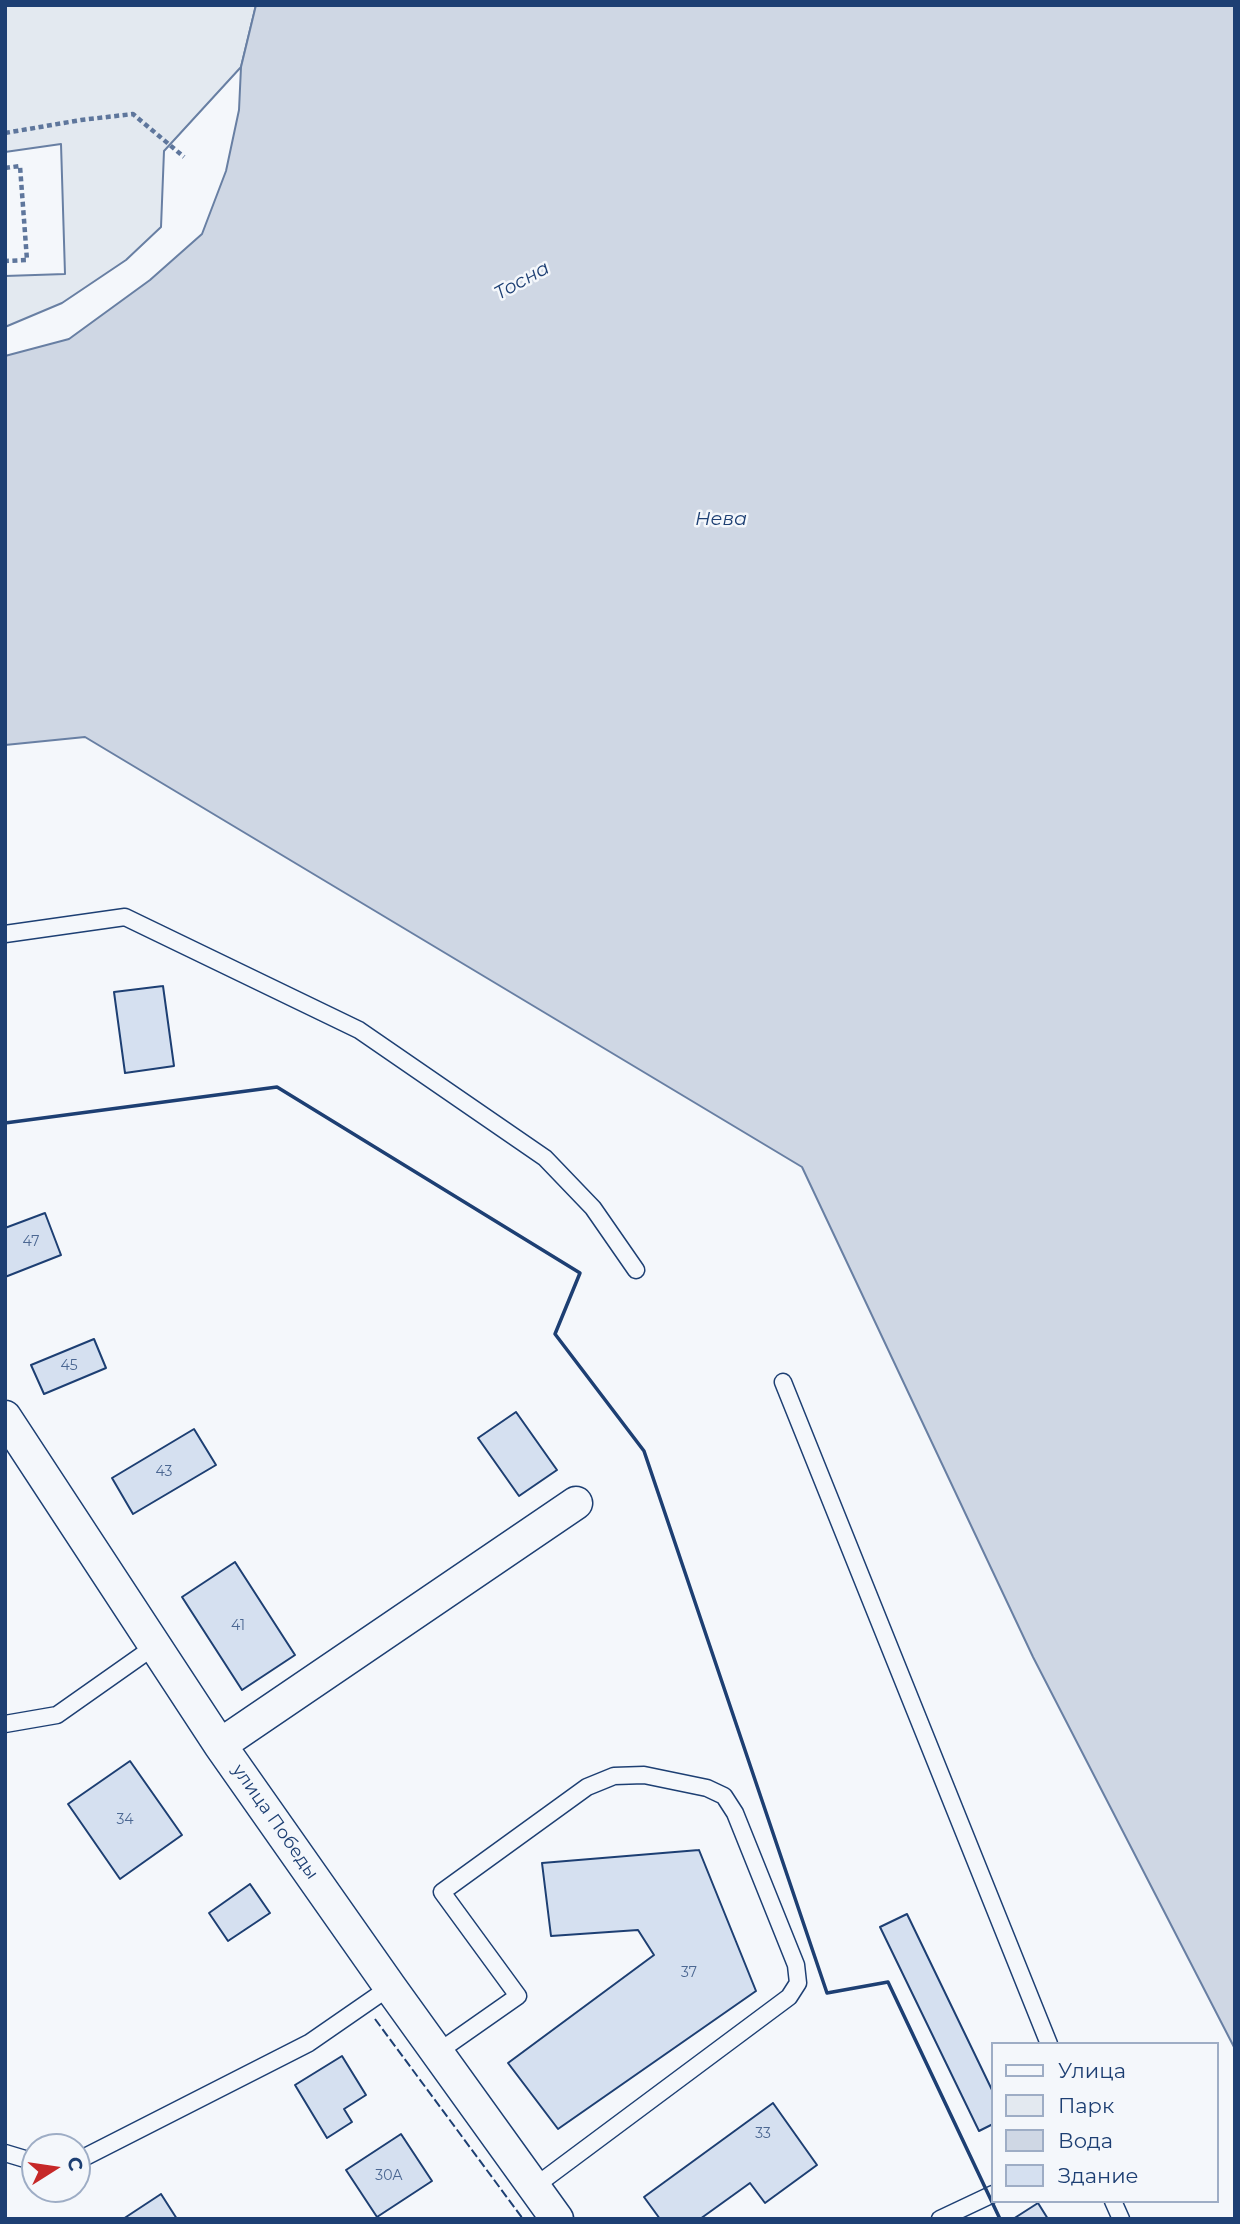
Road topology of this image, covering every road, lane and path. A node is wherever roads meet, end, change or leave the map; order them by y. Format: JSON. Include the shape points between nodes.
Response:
{"nodes":[{"id":1,"x":5,"y":133,"type":"edge"},
{"id":2,"x":184,"y":157,"type":"dead end"},
{"id":3,"x":5,"y":168,"type":"edge"},
{"id":4,"x":5,"y":261,"type":"edge"},
{"id":5,"x":5,"y":934,"type":"edge"},
{"id":6,"x":636,"y":1270,"type":"dead end"},
{"id":7,"x":783,"y":1382,"type":"dead end"},
{"id":8,"x":5,"y":1417,"type":"edge"},
{"id":9,"x":576,"y":1503,"type":"dead end"},
{"id":10,"x":155,"y":1646,"type":"junction"},
{"id":11,"x":5,"y":1724,"type":"edge"},
{"id":12,"x":220,"y":1745,"type":"junction"},
{"id":13,"x":390,"y":1987,"type":"junction"},
{"id":14,"x":1048,"y":2042,"type":"edge"},
{"id":15,"x":438,"y":2052,"type":"junction"},
{"id":16,"x":91,"y":2155,"type":"edge"},
{"id":17,"x":534,"y":2187,"type":"junction"},
{"id":18,"x":992,"y":2194,"type":"edge"},
{"id":19,"x":1114,"y":2203,"type":"edge"},
{"id":20,"x":557,"y":2219,"type":"edge"},
{"id":21,"x":940,"y":2219,"type":"edge"},
{"id":22,"x":1121,"y":2219,"type":"edge"}],
"edges":[{"from":1,"to":2,"type":"path","via":[[133,114]]},
{"from":3,"to":4,"type":"path","via":[[20,166],[27,260]]},
{"from":5,"to":6,"type":"lane","via":[[125,917],[359,1030],[545,1157],[593,1208]]},
{"from":7,"to":14,"type":"lane"},
{"from":8,"to":10,"type":"street","name":"улица Победы"},
{"from":9,"to":12,"type":"street"},
{"from":10,"to":11,"type":"lane","via":[[57,1715]]},
{"from":10,"to":12,"type":"street","name":"улица Победы"},
{"from":12,"to":13,"type":"street","name":"улица Победы"},
{"from":13,"to":15,"type":"street","name":"улица Победы"},
{"from":13,"to":16,"type":"lane","via":[[309,2043]]},
{"from":15,"to":17,"type":"street","name":"улица Победы"},
{"from":15,"to":17,"type":"lane","via":[[518,1996],[442,1892],[587,1787],[614,1776],[643,1775],[724,1796],[796,1965],[798,1983],[789,1997]]},
{"from":17,"to":20,"type":"street","name":"улица Победы"},
{"from":18,"to":21,"type":"lane"},
{"from":19,"to":22,"type":"lane"}]}
